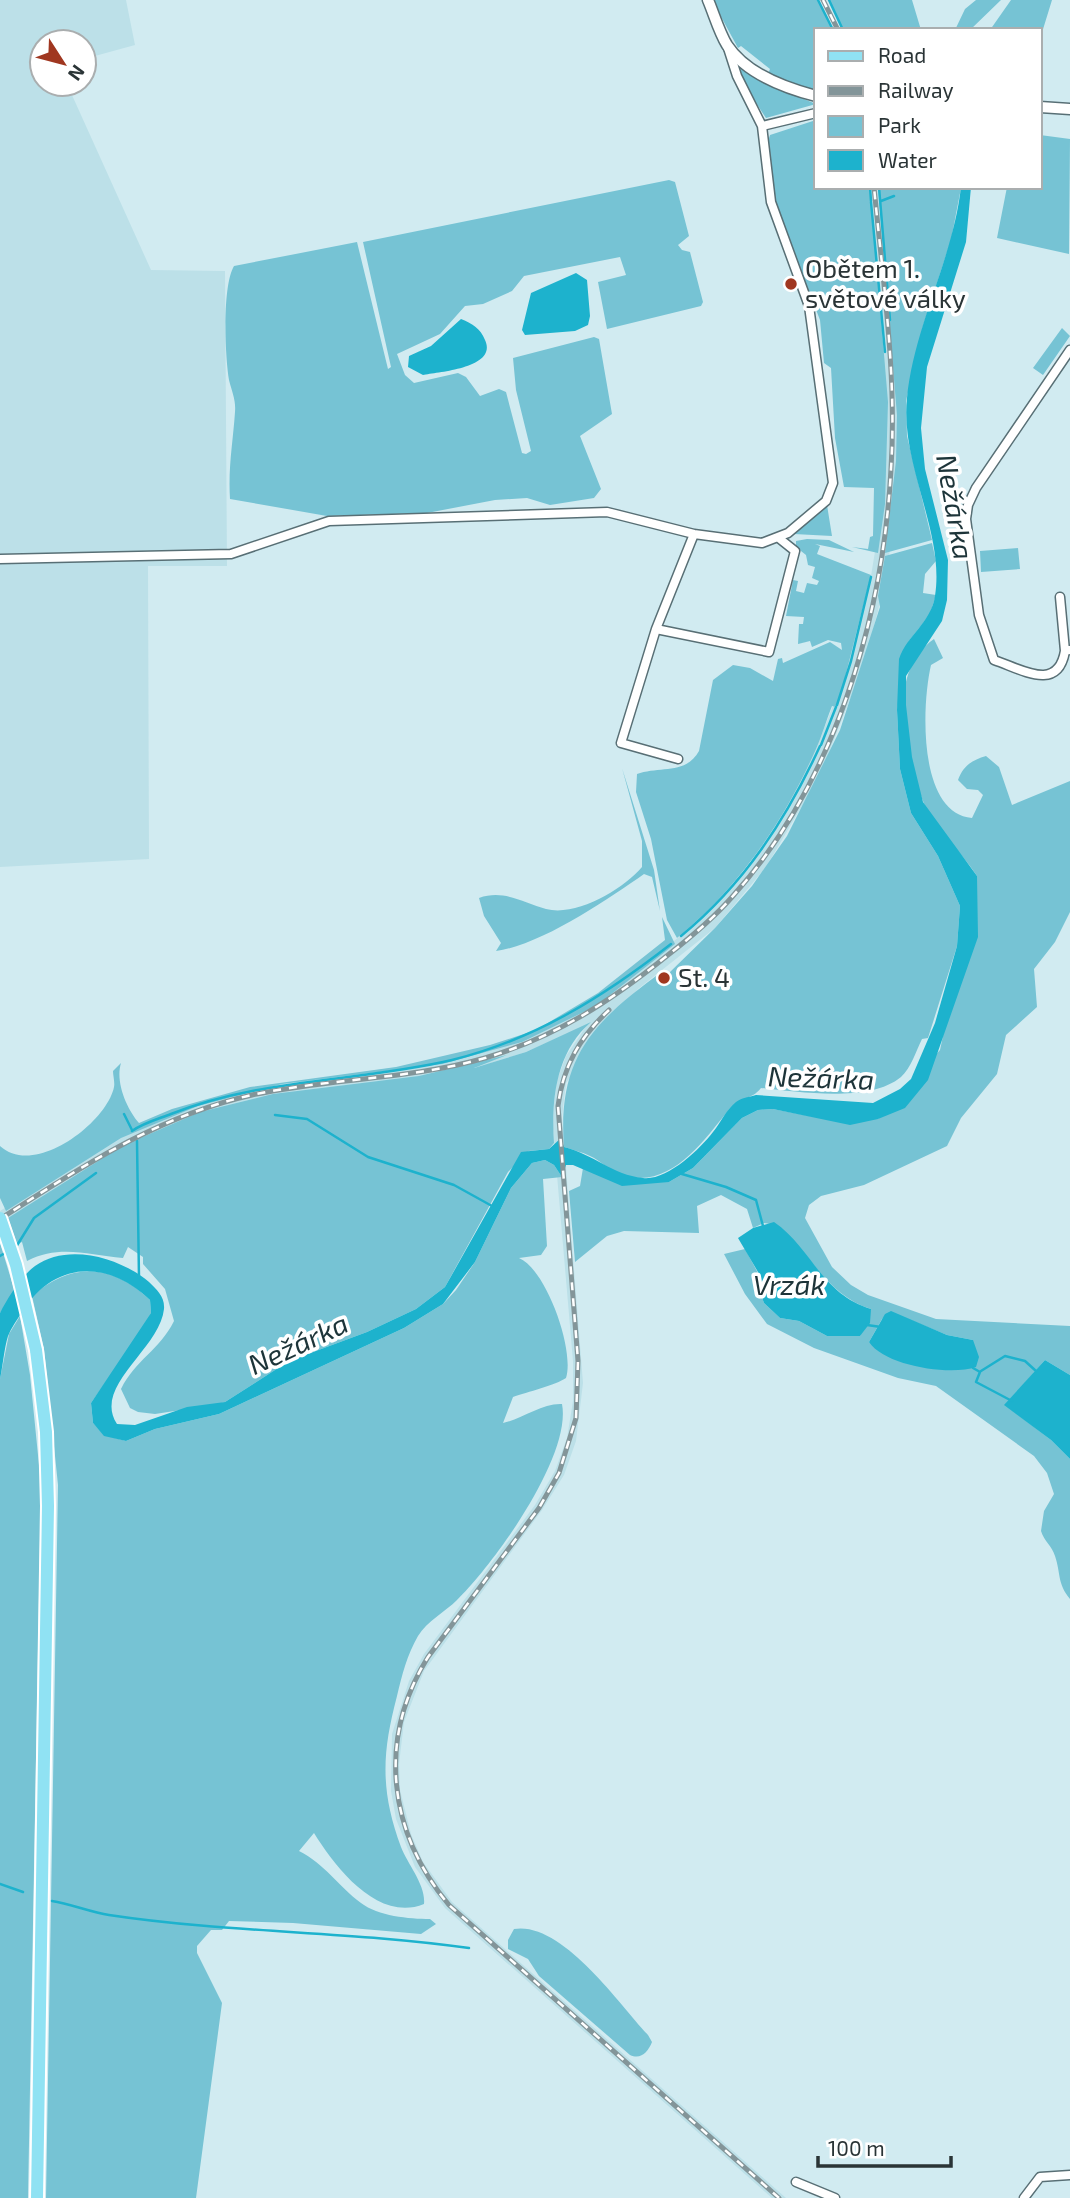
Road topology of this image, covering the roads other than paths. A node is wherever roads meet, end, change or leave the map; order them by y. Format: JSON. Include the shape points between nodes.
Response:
{"nodes":[{"id":1,"x":708,"y":0,"type":"edge"},
{"id":2,"x":727,"y":45,"type":"junction"},
{"id":3,"x":814,"y":95,"type":"edge"},
{"id":4,"x":1042,"y":107,"type":"edge"},
{"id":5,"x":1070,"y":109,"type":"edge"},
{"id":6,"x":814,"y":113,"type":"edge"},
{"id":7,"x":762,"y":126,"type":"junction"},
{"id":8,"x":1070,"y":350,"type":"edge"},
{"id":9,"x":694,"y":534,"type":"junction"},
{"id":10,"x":780,"y":539,"type":"junction"},
{"id":11,"x":0,"y":558,"type":"edge"},
{"id":12,"x":1060,"y":597,"type":"dead end"},
{"id":13,"x":656,"y":629,"type":"junction"},
{"id":14,"x":1068,"y":651,"type":"edge"},
{"id":15,"x":678,"y":759,"type":"dead end"},
{"id":16,"x":0,"y":1218,"type":"edge"},
{"id":17,"x":1070,"y":2175,"type":"edge"},
{"id":18,"x":796,"y":2182,"type":"dead end"},
{"id":19,"x":37,"y":2198,"type":"edge"},
{"id":20,"x":835,"y":2198,"type":"edge"},
{"id":21,"x":1024,"y":2198,"type":"edge"}],
"edges":[{"from":1,"to":2,"type":"street"},
{"from":2,"to":3,"type":"street","via":[[768,78]]},
{"from":2,"to":7,"type":"street"},
{"from":4,"to":5,"type":"street"},
{"from":6,"to":7,"type":"street"},
{"from":7,"to":10,"type":"street","via":[[771,202],[809,306],[833,483],[826,500]]},
{"from":8,"to":14,"type":"street","via":[[975,488],[966,519],[979,615],[993,660],[1045,676],[1063,667]]},
{"from":9,"to":10,"type":"street","via":[[762,543]]},
{"from":9,"to":11,"type":"street","via":[[607,512],[329,521],[231,554]]},
{"from":9,"to":13,"type":"street"},
{"from":10,"to":13,"type":"street","via":[[795,551],[769,652]]},
{"from":12,"to":14,"type":"street"},
{"from":13,"to":15,"type":"street","via":[[621,743]]},
{"from":16,"to":19,"type":"main road","bridge":true,"via":[[36,1350],[46,1432]]},
{"from":17,"to":21,"type":"street","via":[[1040,2177]]},
{"from":18,"to":20,"type":"street"}]}
